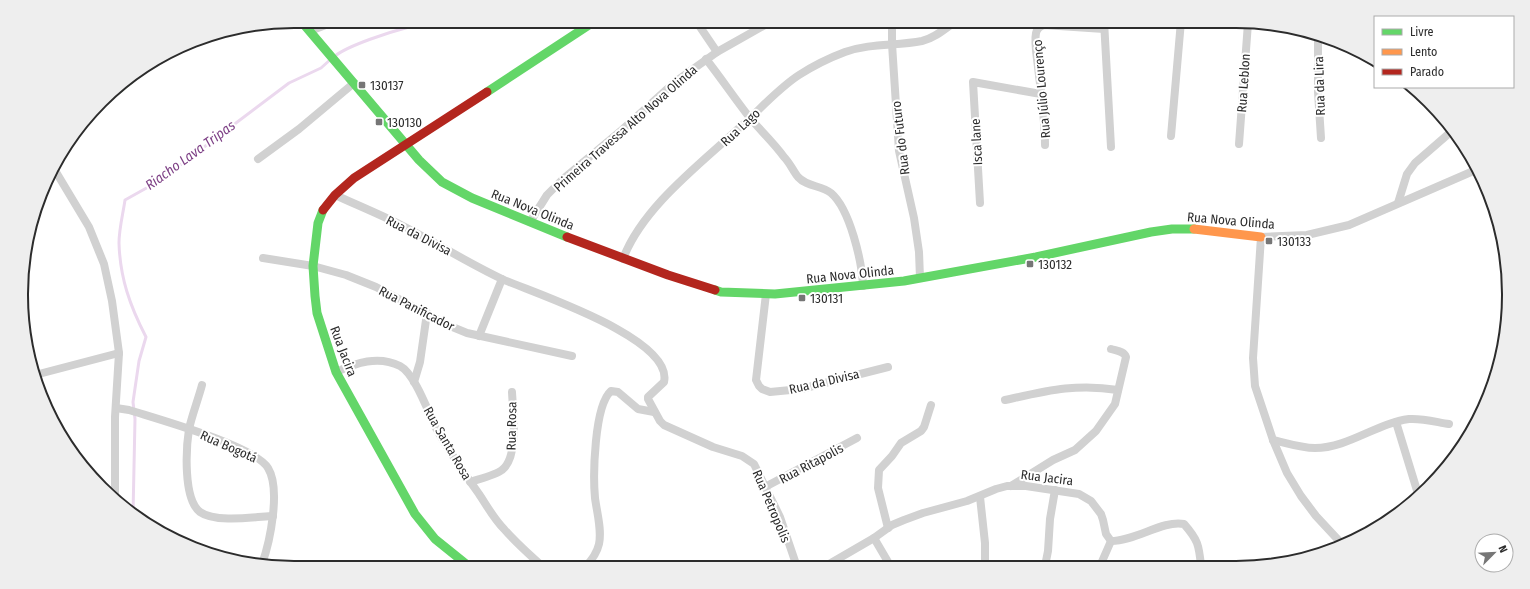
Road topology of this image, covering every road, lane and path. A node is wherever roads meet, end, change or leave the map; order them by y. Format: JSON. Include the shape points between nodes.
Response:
{"nodes":[{"id":1,"x":307,"y":28,"type":"edge"},
{"id":2,"x":318,"y":28,"type":"edge"},
{"id":3,"x":584,"y":28,"type":"edge"},
{"id":4,"x":701,"y":28,"type":"edge"},
{"id":5,"x":760,"y":28,"type":"edge"},
{"id":6,"x":891,"y":28,"type":"edge"},
{"id":7,"x":946,"y":28,"type":"edge"},
{"id":8,"x":1039,"y":28,"type":"edge"},
{"id":9,"x":1104,"y":28,"type":"edge"},
{"id":10,"x":1180,"y":28,"type":"edge"},
{"id":11,"x":1248,"y":29,"type":"edge"},
{"id":12,"x":310,"y":31,"type":"junction"},
{"id":13,"x":1318,"y":41,"type":"edge"},
{"id":14,"x":892,"y":44,"type":"junction"},
{"id":15,"x":717,"y":52,"type":"junction"},
{"id":16,"x":706,"y":60,"type":"junction"},
{"id":17,"x":354,"y":84,"type":"junction"},
{"id":18,"x":1042,"y":94,"type":"junction"},
{"id":19,"x":750,"y":118,"type":"junction"},
{"id":20,"x":1448,"y":134,"type":"edge"},
{"id":21,"x":1171,"y":136,"type":"dead end"},
{"id":22,"x":1321,"y":138,"type":"dead end"},
{"id":23,"x":1240,"y":144,"type":"dead end"},
{"id":24,"x":406,"y":145,"type":"junction"},
{"id":25,"x":1045,"y":145,"type":"dead end"},
{"id":26,"x":1111,"y":147,"type":"dead end"},
{"id":27,"x":258,"y":159,"type":"dead end"},
{"id":28,"x":1472,"y":172,"type":"edge"},
{"id":29,"x":57,"y":173,"type":"edge"},
{"id":30,"x":335,"y":195,"type":"junction"},
{"id":31,"x":980,"y":203,"type":"dead end"},
{"id":32,"x":1398,"y":204,"type":"junction"},
{"id":33,"x":530,"y":222,"type":"junction"},
{"id":34,"x":1261,"y":238,"type":"junction"},
{"id":35,"x":263,"y":258,"type":"dead end"},
{"id":36,"x":623,"y":259,"type":"junction"},
{"id":37,"x":313,"y":266,"type":"junction"},
{"id":38,"x":920,"y":278,"type":"junction"},
{"id":39,"x":502,"y":279,"type":"junction"},
{"id":40,"x":863,"y":286,"type":"junction"},
{"id":41,"x":766,"y":294,"type":"junction"},
{"id":42,"x":427,"y":313,"type":"junction"},
{"id":43,"x":479,"y":336,"type":"junction"},
{"id":44,"x":1111,"y":349,"type":"dead end"},
{"id":45,"x":119,"y":353,"type":"junction"},
{"id":46,"x":572,"y":356,"type":"dead end"},
{"id":47,"x":888,"y":366,"type":"dead end"},
{"id":48,"x":336,"y":372,"type":"junction"},
{"id":49,"x":40,"y":374,"type":"edge"},
{"id":50,"x":414,"y":382,"type":"junction"},
{"id":51,"x":202,"y":385,"type":"dead end"},
{"id":52,"x":1118,"y":390,"type":"junction"},
{"id":53,"x":512,"y":392,"type":"dead end"},
{"id":54,"x":1005,"y":400,"type":"dead end"},
{"id":55,"x":931,"y":405,"type":"dead end"},
{"id":56,"x":116,"y":408,"type":"junction"},
{"id":57,"x":654,"y":412,"type":"junction"},
{"id":58,"x":1396,"y":422,"type":"junction"},
{"id":59,"x":1449,"y":424,"type":"dead end"},
{"id":60,"x":189,"y":429,"type":"junction"},
{"id":61,"x":857,"y":438,"type":"dead end"},
{"id":62,"x":1273,"y":440,"type":"junction"},
{"id":63,"x":470,"y":482,"type":"junction"},
{"id":64,"x":1010,"y":486,"type":"junction"},
{"id":65,"x":765,"y":487,"type":"junction"},
{"id":66,"x":1055,"y":490,"type":"junction"},
{"id":67,"x":1416,"y":490,"type":"edge"},
{"id":68,"x":115,"y":491,"type":"edge"},
{"id":69,"x":980,"y":497,"type":"junction"},
{"id":70,"x":273,"y":516,"type":"junction"},
{"id":71,"x":888,"y":528,"type":"junction"},
{"id":72,"x":874,"y":538,"type":"junction"},
{"id":73,"x":1339,"y":540,"type":"edge"},
{"id":74,"x":1110,"y":541,"type":"junction"},
{"id":75,"x":264,"y":559,"type":"edge"},
{"id":76,"x":462,"y":561,"type":"edge"},
{"id":77,"x":537,"y":561,"type":"edge"},
{"id":78,"x":589,"y":561,"type":"edge"},
{"id":79,"x":795,"y":561,"type":"edge"},
{"id":80,"x":834,"y":561,"type":"edge"},
{"id":81,"x":889,"y":561,"type":"edge"},
{"id":82,"x":985,"y":561,"type":"edge"},
{"id":83,"x":1045,"y":561,"type":"edge"},
{"id":84,"x":1102,"y":561,"type":"edge"},
{"id":85,"x":1200,"y":561,"type":"edge"}],
"edges":[{"from":1,"to":12,"type":"street","name":"Rua Nova Olinda"},
{"from":2,"to":12,"type":"street"},
{"from":3,"to":24,"type":"street","name":"Rua Jacira"},
{"from":4,"to":15,"type":"street"},
{"from":5,"to":15,"type":"street","name":"Primeira Travessa Alto Nova Olinda"},
{"from":6,"to":14,"type":"street","name":"Rua do Futuro"},
{"from":7,"to":14,"type":"street","name":"Rua Lago","via":[[923,41]]},
{"from":8,"to":18,"type":"street","name":"Rua Júlio Lourenço","via":[[1035,35]]},
{"from":9,"to":26,"type":"street"},
{"from":10,"to":21,"type":"street"},
{"from":11,"to":23,"type":"street","name":"Rua Leblon"},
{"from":12,"to":17,"type":"street","name":"Rua Nova Olinda"},
{"from":13,"to":22,"type":"street","name":"Rua da Lira"},
{"from":14,"to":19,"type":"street","name":"Rua Lago","via":[[862,47],[820,63],[798,75]]},
{"from":14,"to":38,"type":"street","name":"Rua do Futuro","via":[[899,151],[914,218]]},
{"from":15,"to":16,"type":"street","name":"Primeira Travessa Alto Nova Olinda"},
{"from":16,"to":19,"type":"street"},
{"from":16,"to":33,"type":"street","name":"Primeira Travessa Alto Nova Olinda","via":[[675,82],[563,179],[547,195]]},
{"from":17,"to":24,"type":"street","name":"Rua Nova Olinda"},
{"from":17,"to":27,"type":"street"},
{"from":18,"to":25,"type":"street","name":"Rua Júlio Lourenço"},
{"from":18,"to":31,"type":"street","name":"Isca lane","via":[[973,82]]},
{"from":19,"to":36,"type":"street","name":"Rua Lago","via":[[709,154],[660,204],[628,244]]},
{"from":19,"to":40,"type":"street","via":[[786,158],[803,182],[825,189],[836,199],[858,249],[863,269]]},
{"from":20,"to":32,"type":"street","via":[[1415,163],[1407,174]]},
{"from":24,"to":30,"type":"street","name":"Rua Jacira","via":[[372,166]]},
{"from":24,"to":33,"type":"street","name":"Rua Nova Olinda","via":[[442,182],[472,198]]},
{"from":28,"to":32,"type":"street","name":"Rua Nova Olinda"},
{"from":29,"to":45,"type":"street","via":[[89,227],[104,264]]},
{"from":30,"to":37,"type":"street","name":"Rua Jacira","via":[[322,211],[318,223]]},
{"from":30,"to":39,"type":"street","name":"Rua da Divisa","via":[[400,224]]},
{"from":32,"to":34,"type":"street","name":"Rua Nova Olinda","via":[[1360,221],[1326,232],[1294,237]]},
{"from":33,"to":36,"type":"street","name":"Rua Nova Olinda"},
{"from":34,"to":38,"type":"street","name":"Rua Nova Olinda","via":[[1207,230],[1172,229]]},
{"from":34,"to":62,"type":"street","via":[[1253,358],[1255,386]]},
{"from":35,"to":37,"type":"street","name":"Rua Panificador"},
{"from":36,"to":41,"type":"street","name":"Rua Nova Olinda","via":[[721,292]]},
{"from":37,"to":42,"type":"street","name":"Rua Panificador","via":[[376,287]]},
{"from":37,"to":48,"type":"street","name":"Rua Jacira","via":[[317,313]]},
{"from":38,"to":40,"type":"street","name":"Rua Nova Olinda"},
{"from":39,"to":43,"type":"street"},
{"from":39,"to":57,"type":"street","name":"Rua da Divisa","via":[[592,315],[650,352],[665,378],[662,385],[648,397]]},
{"from":40,"to":41,"type":"street","name":"Rua Nova Olinda"},
{"from":41,"to":47,"type":"street","name":"Rua da Divisa","via":[[756,380],[762,390],[770,392],[801,389]]},
{"from":42,"to":43,"type":"street","name":"Rua Panificador","via":[[450,326]]},
{"from":42,"to":50,"type":"street","via":[[420,362]]},
{"from":43,"to":46,"type":"street","name":"Rua Panificador"},
{"from":44,"to":52,"type":"street","via":[[1122,352],[1126,357]]},
{"from":45,"to":49,"type":"street"},
{"from":45,"to":56,"type":"street"},
{"from":48,"to":50,"type":"street","name":"Rua Santa Rosa","via":[[357,363],[388,362],[401,366]]},
{"from":48,"to":76,"type":"street","name":"Rua Jacira","via":[[415,514],[435,539]]},
{"from":50,"to":63,"type":"street","name":"Rua Santa Rosa","via":[[437,428]]},
{"from":51,"to":60,"type":"street"},
{"from":52,"to":54,"type":"street","via":[[1083,386]]},
{"from":52,"to":64,"type":"street","via":[[1112,410],[1096,431],[1079,447]]},
{"from":53,"to":63,"type":"street","name":"Rua Rosa","via":[[512,454],[508,464],[502,471]]},
{"from":55,"to":71,"type":"street","via":[[921,431],[901,443],[879,470],[878,488]]},
{"from":56,"to":60,"type":"street","name":"Rua Bogotá"},
{"from":56,"to":68,"type":"street"},
{"from":57,"to":65,"type":"street","name":"Rua Petropolis","via":[[664,425],[692,439],[749,459]]},
{"from":57,"to":78,"type":"street","via":[[638,409],[618,392],[611,391],[606,396],[600,415],[593,472],[600,530],[599,543]]},
{"from":58,"to":59,"type":"street","via":[[1418,419]]},
{"from":58,"to":62,"type":"street","via":[[1325,447],[1315,448]]},
{"from":58,"to":67,"type":"street"},
{"from":60,"to":70,"type":"street","name":"Rua Bogotá","via":[[214,437],[264,462],[271,474]]},
{"from":60,"to":70,"type":"street","via":[[186,467],[194,506],[210,516],[233,519]]},
{"from":61,"to":65,"type":"street","name":"Rua Ritapolis"},
{"from":62,"to":73,"type":"street","via":[[1287,473],[1301,496]]},
{"from":63,"to":77,"type":"street","name":"Rua Santa Rosa","via":[[502,528]]},
{"from":64,"to":66,"type":"street","name":"Rua Jacira"},
{"from":64,"to":69,"type":"street","name":"Rua Jacira","via":[[996,489]]},
{"from":65,"to":79,"type":"street","name":"Rua Petropolis","via":[[780,517]]},
{"from":66,"to":74,"type":"street","name":"Rua Jacira","via":[[1073,492],[1091,501],[1101,514]]},
{"from":66,"to":83,"type":"street"},
{"from":69,"to":71,"type":"street","name":"Rua Jacira","via":[[923,513]]},
{"from":69,"to":82,"type":"street"},
{"from":70,"to":75,"type":"street","name":"Rua Bogotá"},
{"from":71,"to":72,"type":"street","name":"Rua Jacira"},
{"from":72,"to":80,"type":"street","name":"Rua Jacira"},
{"from":72,"to":81,"type":"street"},
{"from":74,"to":84,"type":"street"},
{"from":74,"to":85,"type":"street","via":[[1132,538],[1165,526],[1184,524],[1198,544]]}]}
